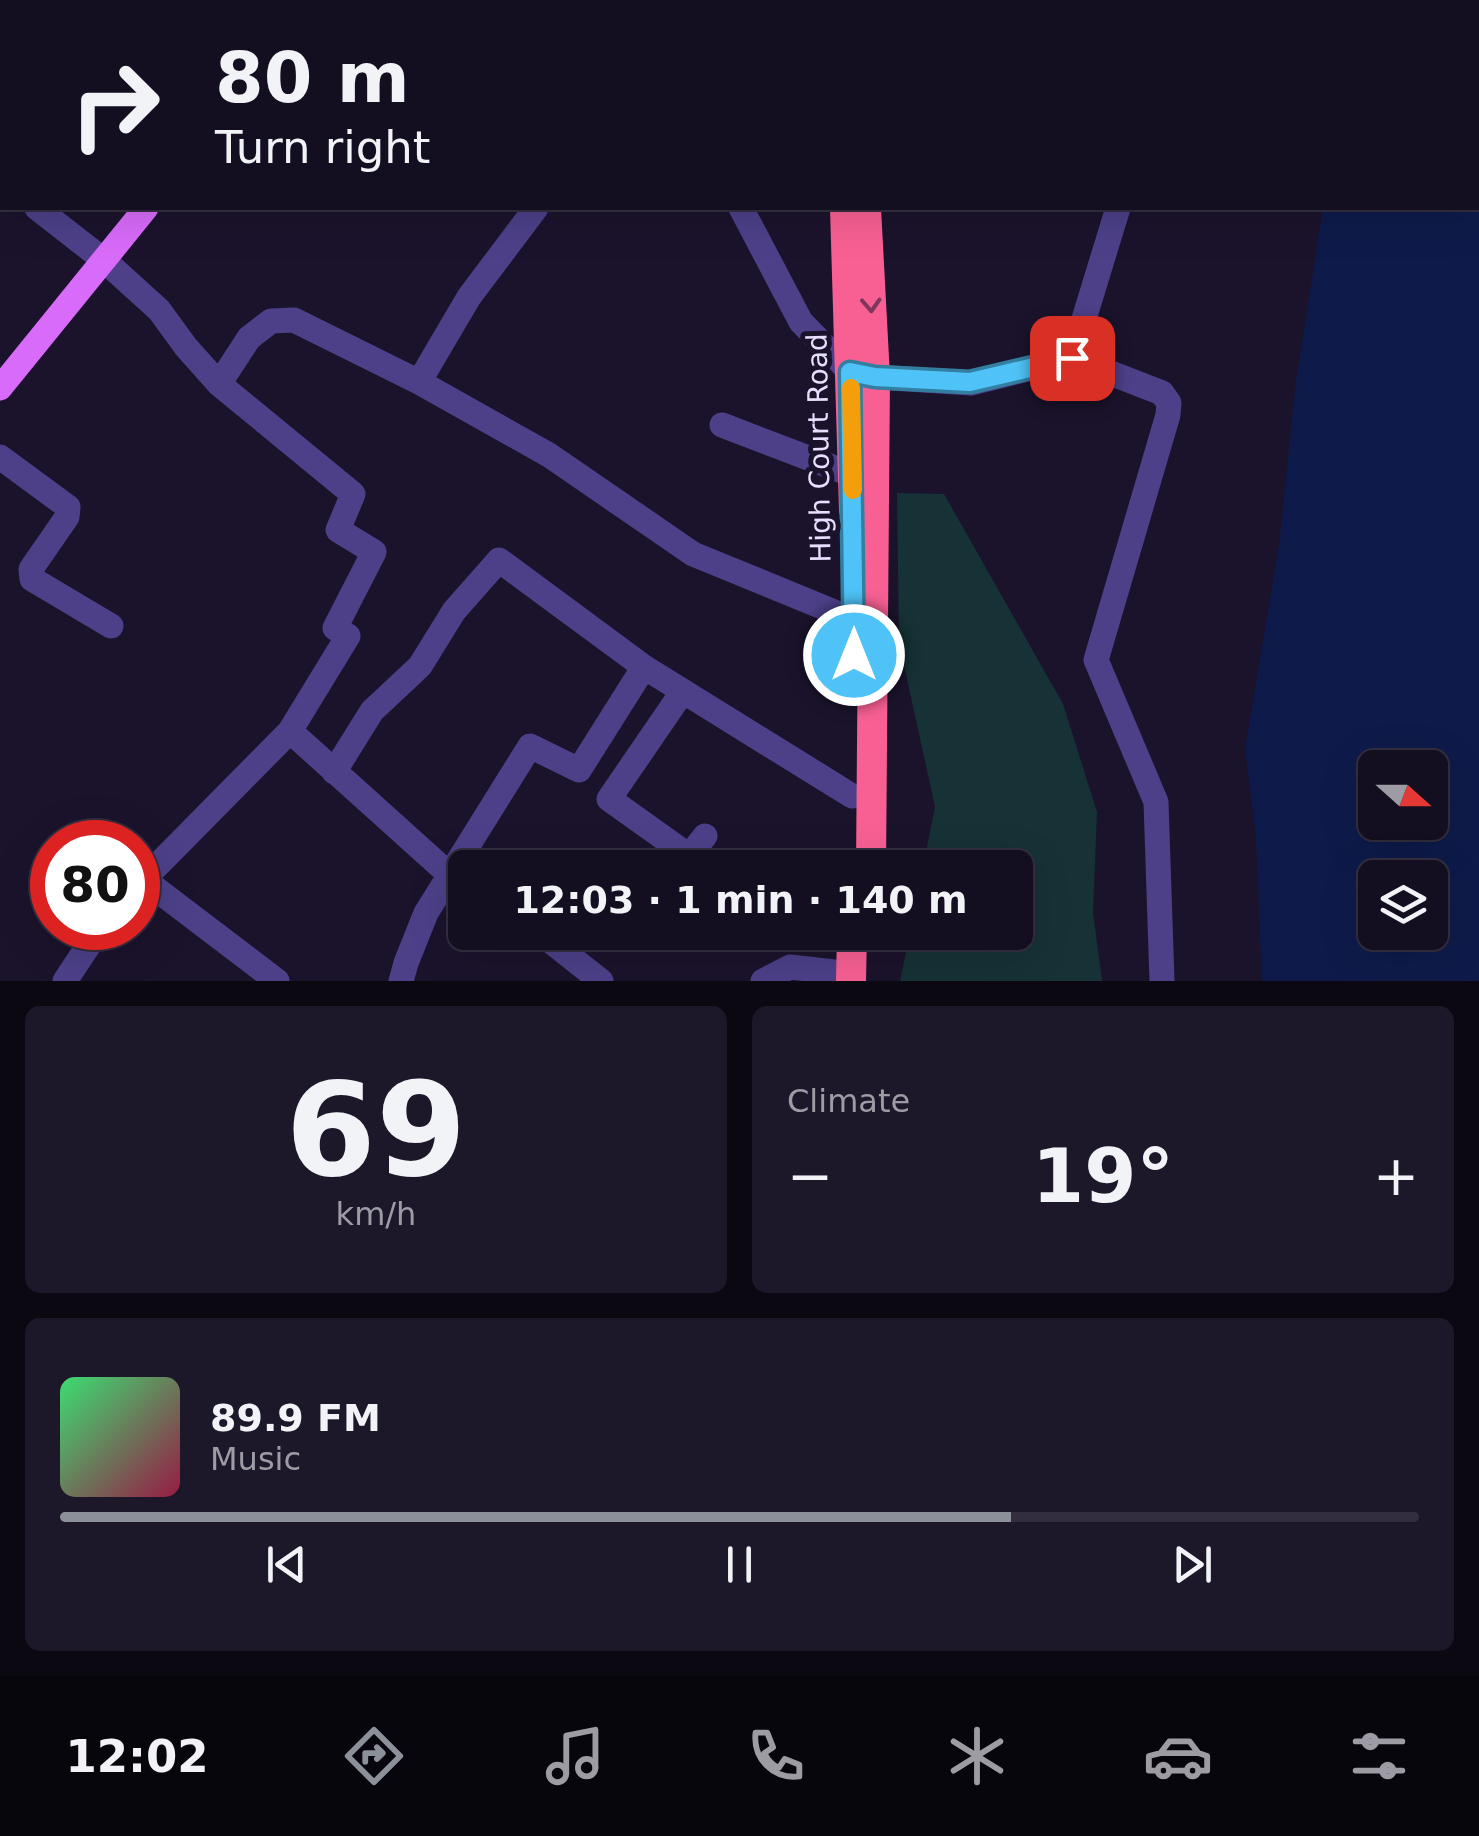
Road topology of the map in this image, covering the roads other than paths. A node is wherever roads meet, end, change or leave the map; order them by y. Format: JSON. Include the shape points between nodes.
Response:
{"nodes":[{"id":1,"x":40,"y":210,"type":"edge"},
{"id":2,"x":144,"y":210,"type":"edge"},
{"id":3,"x":534,"y":210,"type":"edge"},
{"id":4,"x":742,"y":210,"type":"edge"},
{"id":5,"x":845,"y":210,"type":"edge"},
{"id":6,"x":866,"y":210,"type":"edge"},
{"id":7,"x":1117,"y":210,"type":"edge"},
{"id":8,"x":104,"y":260,"type":"junction"},
{"id":9,"x":1072,"y":358,"type":"junction"},
{"id":10,"x":863,"y":374,"type":"junction"},
{"id":11,"x":419,"y":382,"type":"junction"},
{"id":12,"x":219,"y":384,"type":"junction"},
{"id":13,"x":0,"y":388,"type":"edge"},
{"id":14,"x":722,"y":424,"type":"dead end"},
{"id":15,"x":0,"y":457,"type":"edge"},
{"id":16,"x":853,"y":475,"type":"junction"},
{"id":17,"x":854,"y":620,"type":"junction"},
{"id":18,"x":111,"y":626,"type":"dead end"},
{"id":19,"x":644,"y":667,"type":"junction"},
{"id":20,"x":683,"y":691,"type":"junction"},
{"id":21,"x":290,"y":731,"type":"junction"},
{"id":22,"x":334,"y":772,"type":"junction"},
{"id":23,"x":852,"y":796,"type":"junction"},
{"id":24,"x":704,"y":836,"type":"dead end"},
{"id":25,"x":475,"y":850,"type":"edge"},
{"id":26,"x":852,"y":850,"type":"edge"},
{"id":27,"x":871,"y":850,"type":"edge"},
{"id":28,"x":160,"y":862,"type":"edge"},
{"id":29,"x":448,"y":872,"type":"edge"},
{"id":30,"x":448,"y":891,"type":"edge"},
{"id":31,"x":160,"y":896,"type":"edge"},
{"id":32,"x":85,"y":950,"type":"edge"},
{"id":33,"x":561,"y":950,"type":"edge"},
{"id":34,"x":854,"y":950,"type":"edge"},
{"id":35,"x":866,"y":950,"type":"edge"},
{"id":36,"x":858,"y":979,"type":"edge"},
{"id":37,"x":65,"y":981,"type":"edge"},
{"id":38,"x":277,"y":981,"type":"edge"},
{"id":39,"x":401,"y":981,"type":"edge"},
{"id":40,"x":600,"y":981,"type":"edge"},
{"id":41,"x":763,"y":981,"type":"edge"},
{"id":42,"x":1162,"y":981,"type":"edge"}],
"edges":[{"from":1,"to":8,"type":"street"},
{"from":2,"to":8,"type":"main road"},
{"from":3,"to":11,"type":"street","via":[[469,297]]},
{"from":4,"to":10,"type":"street","via":[[801,322]]},
{"from":5,"to":10,"type":"highway","name":"High Court Road"},
{"from":6,"to":10,"type":"highway","name":"High Court Road","one_way":true},
{"from":7,"to":9,"type":"street"},
{"from":8,"to":12,"type":"street","via":[[159,310]]},
{"from":8,"to":13,"type":"main road"},
{"from":9,"to":10,"type":"street","via":[[970,382]]},
{"from":9,"to":42,"type":"street","via":[[1162,392],[1168,402],[1096,660],[1156,802]]},
{"from":10,"to":16,"type":"highway","name":"High Court Road"},
{"from":10,"to":27,"type":"highway","name":"High Court Road"},
{"from":11,"to":12,"type":"street","via":[[294,320],[271,321],[250,338]]},
{"from":11,"to":17,"type":"street","via":[[548,455],[693,554]]},
{"from":12,"to":21,"type":"street","via":[[354,494],[338,530],[374,552],[334,628],[348,636]]},
{"from":14,"to":16,"type":"street"},
{"from":15,"to":18,"type":"street","via":[[68,507],[31,569],[32,580]]},
{"from":16,"to":17,"type":"highway","name":"High Court Road"},
{"from":17,"to":23,"type":"highway","name":"High Court Road"},
{"from":19,"to":20,"type":"street"},
{"from":19,"to":22,"type":"street","via":[[499,560],[454,611],[420,666],[372,711]]},
{"from":19,"to":25,"type":"street","via":[[578,770],[530,746]]},
{"from":20,"to":23,"type":"street"},
{"from":20,"to":24,"type":"street","via":[[609,799],[689,856]]},
{"from":21,"to":22,"type":"street"},
{"from":21,"to":28,"type":"street"},
{"from":22,"to":29,"type":"street"},
{"from":23,"to":26,"type":"highway","name":"High Court Road"},
{"from":30,"to":39,"type":"street","via":[[426,913]]},
{"from":31,"to":38,"type":"street"},
{"from":32,"to":37,"type":"street"},
{"from":33,"to":40,"type":"street"},
{"from":34,"to":36,"type":"highway"},
{"from":35,"to":36,"type":"highway"},
{"from":36,"to":41,"type":"street","via":[[790,967]]}]}
